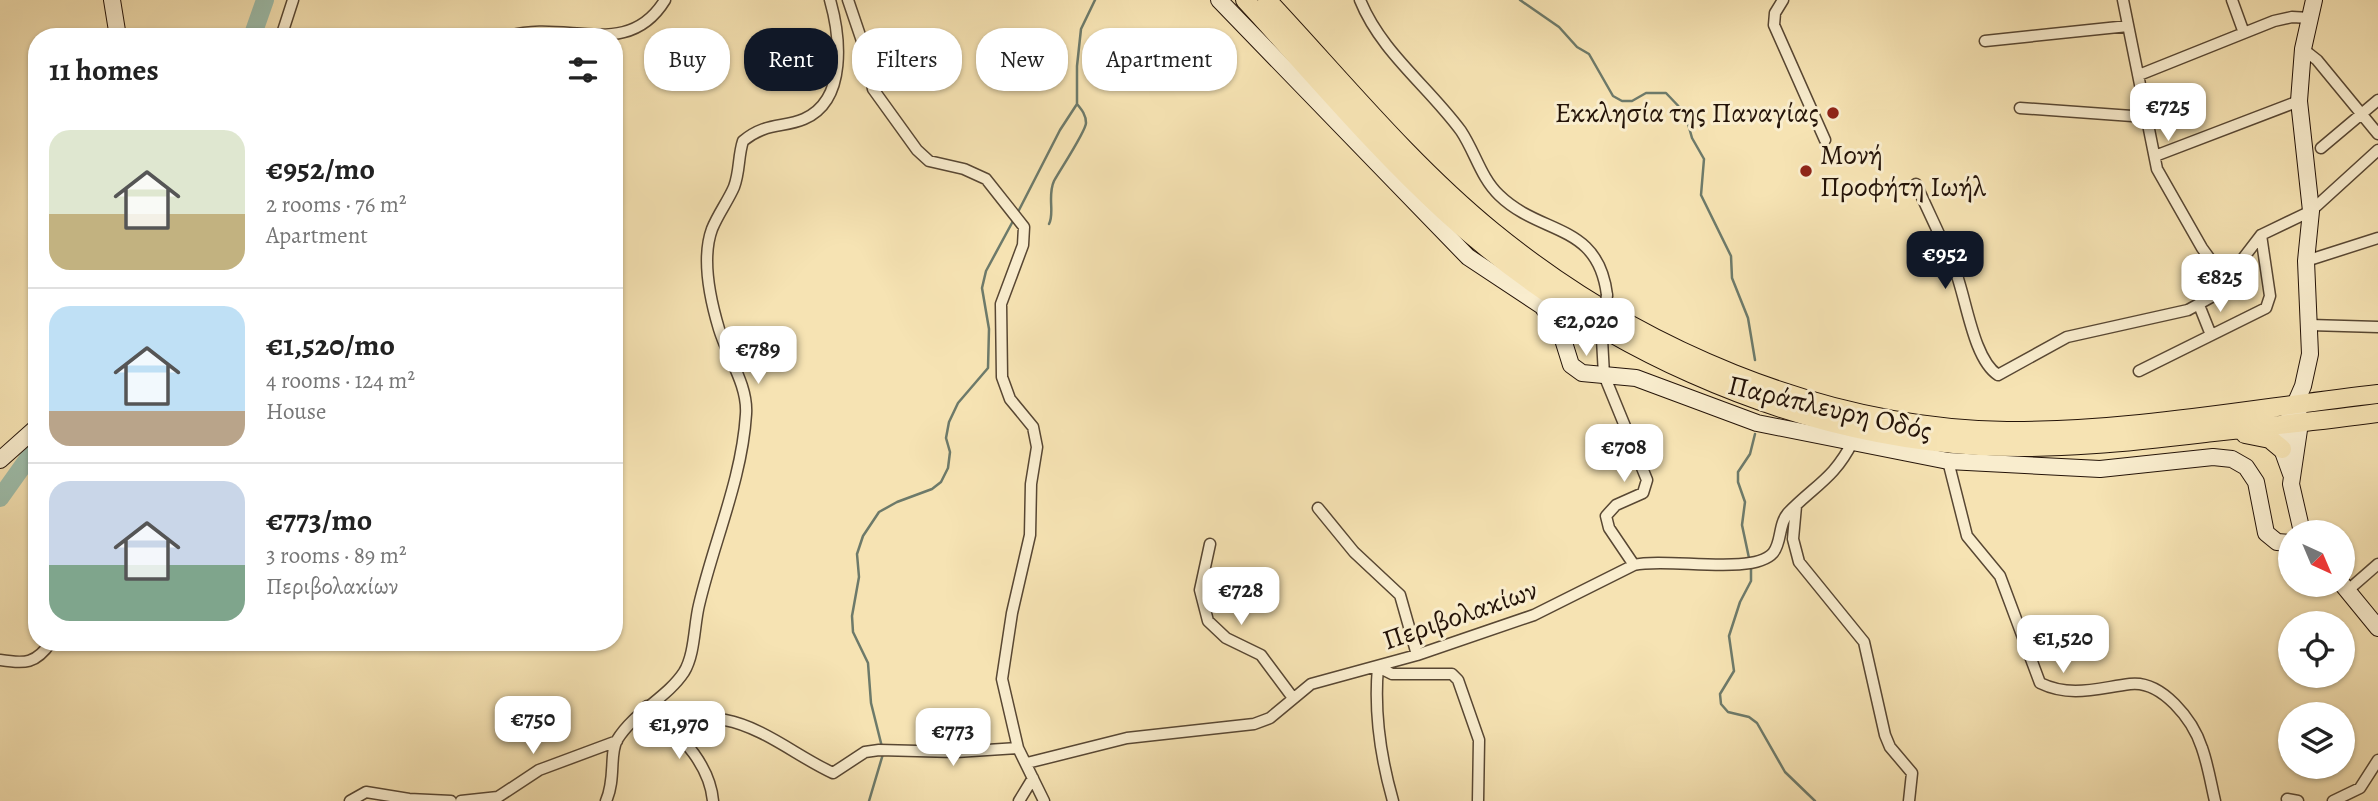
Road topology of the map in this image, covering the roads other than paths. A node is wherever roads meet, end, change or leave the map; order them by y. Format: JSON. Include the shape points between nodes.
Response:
{"nodes":[{"id":1,"x":113,"y":0,"type":"edge"},
{"id":2,"x":293,"y":0,"type":"edge"},
{"id":3,"x":665,"y":0,"type":"edge"},
{"id":4,"x":830,"y":0,"type":"edge"},
{"id":5,"x":848,"y":0,"type":"edge"},
{"id":6,"x":1219,"y":0,"type":"edge"},
{"id":7,"x":1245,"y":0,"type":"edge"},
{"id":8,"x":1267,"y":0,"type":"edge"},
{"id":9,"x":1360,"y":0,"type":"edge"},
{"id":10,"x":1783,"y":0,"type":"edge"},
{"id":11,"x":2123,"y":0,"type":"edge"},
{"id":12,"x":2232,"y":0,"type":"edge"},
{"id":13,"x":2314,"y":0,"type":"edge"},
{"id":14,"x":2310,"y":18,"type":"junction"},
{"id":15,"x":2128,"y":26,"type":"junction"},
{"id":16,"x":117,"y":28,"type":"edge"},
{"id":17,"x":284,"y":28,"type":"edge"},
{"id":18,"x":2244,"y":33,"type":"junction"},
{"id":19,"x":623,"y":34,"type":"edge"},
{"id":20,"x":1985,"y":41,"type":"dead end"},
{"id":21,"x":2303,"y":49,"type":"junction"},
{"id":22,"x":2139,"y":75,"type":"junction"},
{"id":23,"x":2378,"y":100,"type":"edge"},
{"id":24,"x":2299,"y":101,"type":"junction"},
{"id":25,"x":2020,"y":108,"type":"dead end"},
{"id":26,"x":2361,"y":114,"type":"junction"},
{"id":27,"x":2146,"y":117,"type":"junction"},
{"id":28,"x":2378,"y":134,"type":"edge"},
{"id":29,"x":1825,"y":140,"type":"dead end"},
{"id":30,"x":2321,"y":148,"type":"dead end"},
{"id":31,"x":2378,"y":150,"type":"edge"},
{"id":32,"x":2155,"y":156,"type":"junction"},
{"id":33,"x":1916,"y":184,"type":"dead end"},
{"id":34,"x":2311,"y":211,"type":"junction"},
{"id":35,"x":2261,"y":235,"type":"junction"},
{"id":36,"x":2378,"y":238,"type":"edge"},
{"id":37,"x":2306,"y":261,"type":"junction"},
{"id":38,"x":2226,"y":281,"type":"junction"},
{"id":39,"x":2199,"y":305,"type":"junction"},
{"id":40,"x":2310,"y":325,"type":"junction"},
{"id":41,"x":2378,"y":327,"type":"edge"},
{"id":42,"x":2211,"y":335,"type":"junction"},
{"id":43,"x":2140,"y":371,"type":"dead end"},
{"id":44,"x":1604,"y":375,"type":"junction"},
{"id":45,"x":2378,"y":394,"type":"edge"},
{"id":46,"x":2296,"y":404,"type":"junction"},
{"id":47,"x":2378,"y":413,"type":"edge"},
{"id":48,"x":2293,"y":424,"type":"junction"},
{"id":49,"x":2214,"y":432,"type":"junction"},
{"id":50,"x":28,"y":435,"type":"edge"},
{"id":51,"x":1853,"y":441,"type":"junction"},
{"id":52,"x":2282,"y":449,"type":"junction"},
{"id":53,"x":0,"y":460,"type":"edge"},
{"id":54,"x":1948,"y":461,"type":"junction"},
{"id":55,"x":2291,"y":474,"type":"junction"},
{"id":56,"x":1796,"y":506,"type":"junction"},
{"id":57,"x":1318,"y":508,"type":"dead end"},
{"id":58,"x":2299,"y":520,"type":"edge"},
{"id":59,"x":2278,"y":542,"type":"edge"},
{"id":60,"x":1210,"y":544,"type":"dead end"},
{"id":61,"x":2378,"y":564,"type":"edge"},
{"id":62,"x":1634,"y":565,"type":"junction"},
{"id":63,"x":2356,"y":579,"type":"edge"},
{"id":64,"x":2352,"y":597,"type":"edge"},
{"id":65,"x":2378,"y":628,"type":"edge"},
{"id":66,"x":45,"y":651,"type":"edge"},
{"id":67,"x":1417,"y":655,"type":"junction"},
{"id":68,"x":0,"y":660,"type":"edge"},
{"id":69,"x":1378,"y":667,"type":"junction"},
{"id":70,"x":1293,"y":698,"type":"junction"},
{"id":71,"x":647,"y":706,"type":"junction"},
{"id":72,"x":659,"y":716,"type":"junction"},
{"id":73,"x":617,"y":741,"type":"junction"},
{"id":74,"x":1018,"y":748,"type":"junction"},
{"id":75,"x":2378,"y":760,"type":"edge"},
{"id":76,"x":1027,"y":763,"type":"junction"},
{"id":77,"x":1033,"y":778,"type":"junction"},
{"id":78,"x":350,"y":801,"type":"edge"},
{"id":79,"x":451,"y":801,"type":"edge"},
{"id":80,"x":461,"y":801,"type":"edge"},
{"id":81,"x":606,"y":801,"type":"edge"},
{"id":82,"x":713,"y":801,"type":"edge"},
{"id":83,"x":1019,"y":801,"type":"edge"},
{"id":84,"x":1044,"y":801,"type":"edge"},
{"id":85,"x":1393,"y":801,"type":"edge"},
{"id":86,"x":1478,"y":801,"type":"edge"},
{"id":87,"x":1909,"y":801,"type":"edge"},
{"id":88,"x":2214,"y":801,"type":"edge"},
{"id":89,"x":2333,"y":801,"type":"edge"}],
"edges":[{"from":1,"to":16,"type":"street"},
{"from":2,"to":17,"type":"street"},
{"from":3,"to":19,"type":"street","via":[[654,18]]},
{"from":4,"to":71,"type":"street","via":[[838,36],[835,80],[809,116],[770,126],[743,141],[735,185],[712,230],[707,253],[711,298],[745,397],[744,427],[688,663],[672,686]]},
{"from":5,"to":74,"type":"street","via":[[873,89],[917,150],[929,161],[986,179],[1020,221],[1026,236],[1000,315],[1005,388],[1032,427],[1037,447],[1030,535],[1002,680]]},
{"from":6,"to":44,"type":"street","name":"Παράπλευρη Οδός","via":[[1468,257],[1542,306],[1552,317],[1571,365],[1582,373]]},
{"from":7,"to":49,"type":"main road","via":[[1464,229],[1575,309],[1675,366],[1794,412],[1949,443],[2072,446]]},
{"from":8,"to":46,"type":"main road","via":[[1424,168],[1493,232],[1628,322],[1731,373],[1844,409],[1978,429],[2105,427]]},
{"from":9,"to":44,"type":"street","bridge":true,"via":[[1377,36],[1468,141],[1487,181],[1520,211],[1573,235],[1605,274]]},
{"from":10,"to":29,"type":"street","via":[[1774,25]]},
{"from":11,"to":15,"type":"street"},
{"from":12,"to":18,"type":"street"},
{"from":13,"to":14,"type":"street"},
{"from":14,"to":18,"type":"street","via":[[2283,18]]},
{"from":14,"to":21,"type":"street"},
{"from":15,"to":20,"type":"street"},
{"from":15,"to":22,"type":"street"},
{"from":18,"to":22,"type":"street"},
{"from":21,"to":24,"type":"street"},
{"from":21,"to":26,"type":"street"},
{"from":22,"to":27,"type":"street"},
{"from":23,"to":26,"type":"street"},
{"from":24,"to":32,"type":"street"},
{"from":24,"to":34,"type":"street"},
{"from":25,"to":27,"type":"street"},
{"from":26,"to":28,"type":"street"},
{"from":26,"to":30,"type":"street"},
{"from":27,"to":32,"type":"street"},
{"from":31,"to":34,"type":"street"},
{"from":32,"to":38,"type":"street","via":[[2162,180]]},
{"from":33,"to":39,"type":"street","via":[[1955,270],[1978,345],[1987,365],[1998,375],[2067,337]]},
{"from":34,"to":35,"type":"street"},
{"from":34,"to":37,"type":"street"},
{"from":35,"to":38,"type":"street"},
{"from":35,"to":42,"type":"street","via":[[2269,302],[2261,312]]},
{"from":36,"to":37,"type":"street"},
{"from":37,"to":40,"type":"street"},
{"from":38,"to":39,"type":"street"},
{"from":39,"to":42,"type":"street"},
{"from":40,"to":41,"type":"street"},
{"from":40,"to":46,"type":"street","via":[[2308,368]]},
{"from":42,"to":43,"type":"street"},
{"from":44,"to":51,"type":"street","name":"Παράπλευρη Οδός","via":[[1636,378],[1756,423]]},
{"from":44,"to":62,"type":"street","via":[[1647,480],[1643,493],[1616,505],[1606,516]]},
{"from":45,"to":46,"type":"main road"},
{"from":46,"to":48,"type":"street"},
{"from":47,"to":48,"type":"main road"},
{"from":48,"to":49,"type":"main road"},
{"from":48,"to":52,"type":"street"},
{"from":48,"to":55,"type":"street"},
{"from":49,"to":52,"type":"main road","via":[[2259,435]]},
{"from":50,"to":53,"type":"street"},
{"from":51,"to":54,"type":"street","name":"Παράπλευρη Οδός"},
{"from":51,"to":56,"type":"street","name":"Περιβολακίων","via":[[1832,476]]},
{"from":52,"to":55,"type":"street"},
{"from":54,"to":59,"type":"street","name":"Παράπλευρη Οδός","via":[[2100,469],[2232,458],[2246,467],[2256,482],[2266,533]]},
{"from":54,"to":88,"type":"street","via":[[1967,536],[2000,576],[2040,683],[2078,693],[2134,684],[2158,691],[2181,712],[2202,747]]},
{"from":55,"to":58,"type":"street"},
{"from":56,"to":62,"type":"street","name":"Περιβολακίων","via":[[1785,517],[1777,545],[1764,560]]},
{"from":56,"to":87,"type":"street","via":[[1793,539],[1799,562],[1864,642],[1885,735],[1912,773]]},
{"from":57,"to":67,"type":"street","via":[[1354,552],[1400,595]]},
{"from":60,"to":70,"type":"street","via":[[1200,590],[1208,621],[1226,638],[1262,655]]},
{"from":61,"to":63,"type":"street"},
{"from":62,"to":67,"type":"street","name":"Περιβολακίων","via":[[1534,615]]},
{"from":64,"to":65,"type":"street"},
{"from":66,"to":68,"type":"street","via":[[29,664]]},
{"from":67,"to":69,"type":"street","name":"Περιβολακίων"},
{"from":69,"to":70,"type":"street","name":"Περιβολακίων","via":[[1311,684]]},
{"from":69,"to":85,"type":"street","via":[[1383,766]]},
{"from":69,"to":86,"type":"street","via":[[1392,674],[1452,674],[1458,680],[1479,740]]},
{"from":70,"to":76,"type":"street","name":"Περιβολακίων","via":[[1270,718],[1246,726],[1127,738]]},
{"from":71,"to":72,"type":"street"},
{"from":71,"to":73,"type":"street"},
{"from":72,"to":74,"type":"street","via":[[725,720],[832,773],[865,752]]},
{"from":72,"to":82,"type":"street","via":[[688,745],[706,774]]},
{"from":73,"to":80,"type":"street","via":[[539,770],[498,797]]},
{"from":73,"to":81,"type":"street","via":[[615,772]]},
{"from":74,"to":76,"type":"street"},
{"from":75,"to":89,"type":"street","via":[[2360,788]]},
{"from":76,"to":77,"type":"street"},
{"from":77,"to":83,"type":"street"},
{"from":77,"to":84,"type":"street"},
{"from":78,"to":79,"type":"street","via":[[366,792]]}]}
